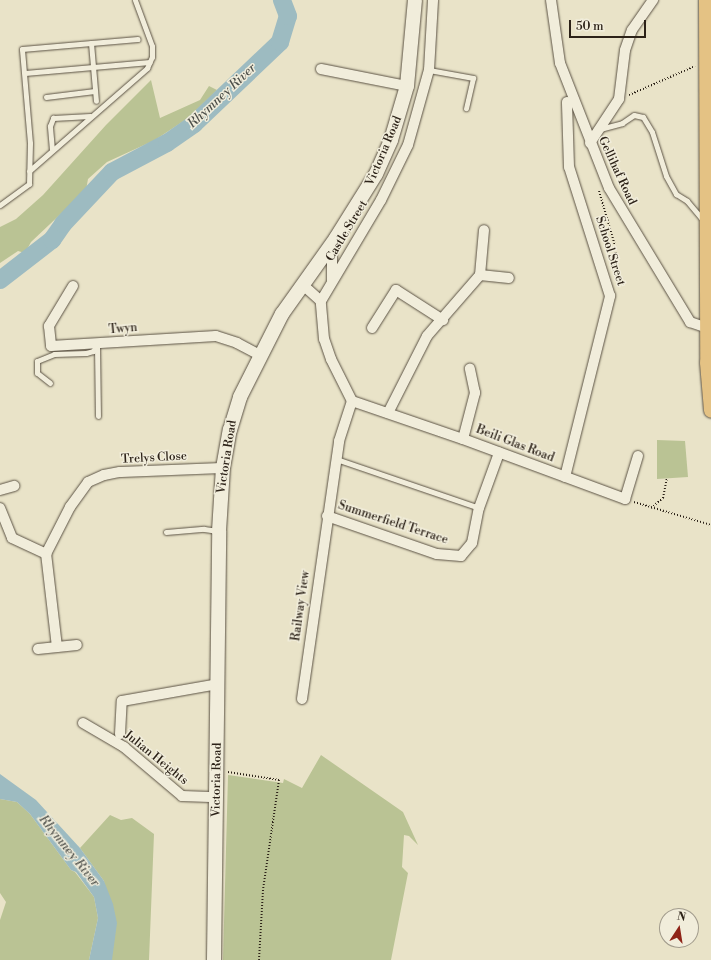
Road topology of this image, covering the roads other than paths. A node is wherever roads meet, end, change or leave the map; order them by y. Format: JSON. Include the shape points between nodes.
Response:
{"nodes":[{"id":1,"x":135,"y":0,"type":"edge"},
{"id":2,"x":415,"y":0,"type":"edge"},
{"id":3,"x":433,"y":0,"type":"edge"},
{"id":4,"x":551,"y":0,"type":"edge"},
{"id":5,"x":653,"y":0,"type":"edge"},
{"id":6,"x":706,"y":0,"type":"edge"},
{"id":7,"x":138,"y":39,"type":"dead end"},
{"id":8,"x":91,"y":43,"type":"junction"},
{"id":9,"x":150,"y":62,"type":"junction"},
{"id":10,"x":93,"y":67,"type":"junction"},
{"id":11,"x":321,"y":69,"type":"dead end"},
{"id":12,"x":429,"y":70,"type":"junction"},
{"id":13,"x":25,"y":73,"type":"junction"},
{"id":14,"x":406,"y":86,"type":"junction"},
{"id":15,"x":95,"y":91,"type":"junction"},
{"id":16,"x":46,"y":96,"type":"dead end"},
{"id":17,"x":96,"y":101,"type":"dead end"},
{"id":18,"x":567,"y":102,"type":"dead end"},
{"id":19,"x":466,"y":108,"type":"dead end"},
{"id":20,"x":90,"y":116,"type":"junction"},
{"id":21,"x":599,"y":129,"type":"junction"},
{"id":22,"x":590,"y":143,"type":"junction"},
{"id":23,"x":52,"y":150,"type":"junction"},
{"id":24,"x":29,"y":171,"type":"junction"},
{"id":25,"x":0,"y":205,"type":"edge"},
{"id":26,"x":707,"y":226,"type":"junction"},
{"id":27,"x":484,"y":230,"type":"dead end"},
{"id":28,"x":332,"y":244,"type":"junction"},
{"id":29,"x":480,"y":275,"type":"junction"},
{"id":30,"x":509,"y":278,"type":"dead end"},
{"id":31,"x":332,"y":283,"type":"junction"},
{"id":32,"x":303,"y":285,"type":"junction"},
{"id":33,"x":73,"y":286,"type":"dead end"},
{"id":34,"x":321,"y":301,"type":"junction"},
{"id":35,"x":443,"y":320,"type":"junction"},
{"id":36,"x":372,"y":328,"type":"dead end"},
{"id":37,"x":707,"y":328,"type":"junction"},
{"id":38,"x":97,"y":345,"type":"junction"},
{"id":39,"x":260,"y":355,"type":"junction"},
{"id":40,"x":470,"y":370,"type":"dead end"},
{"id":41,"x":50,"y":383,"type":"dead end"},
{"id":42,"x":352,"y":402,"type":"junction"},
{"id":43,"x":711,"y":410,"type":"edge"},
{"id":44,"x":388,"y":413,"type":"junction"},
{"id":45,"x":98,"y":416,"type":"dead end"},
{"id":46,"x":463,"y":439,"type":"junction"},
{"id":47,"x":499,"y":453,"type":"junction"},
{"id":48,"x":638,"y":456,"type":"dead end"},
{"id":49,"x":336,"y":459,"type":"junction"},
{"id":50,"x":223,"y":468,"type":"junction"},
{"id":51,"x":564,"y":477,"type":"junction"},
{"id":52,"x":14,"y":486,"type":"dead end"},
{"id":53,"x":0,"y":490,"type":"edge"},
{"id":54,"x":0,"y":508,"type":"edge"},
{"id":55,"x":479,"y":508,"type":"junction"},
{"id":56,"x":327,"y":516,"type":"junction"},
{"id":57,"x":219,"y":531,"type":"junction"},
{"id":58,"x":166,"y":532,"type":"dead end"},
{"id":59,"x":46,"y":554,"type":"junction"},
{"id":60,"x":78,"y":645,"type":"dead end"},
{"id":61,"x":57,"y":647,"type":"junction"},
{"id":62,"x":38,"y":649,"type":"dead end"},
{"id":63,"x":218,"y":684,"type":"junction"},
{"id":64,"x":302,"y":699,"type":"dead end"},
{"id":65,"x":83,"y":723,"type":"dead end"},
{"id":66,"x":120,"y":734,"type":"dead end"},
{"id":67,"x":217,"y":797,"type":"junction"},
{"id":68,"x":214,"y":960,"type":"edge"}],
"edges":[{"from":1,"to":9,"type":"lane","via":[[152,46]]},
{"from":2,"to":14,"type":"main road","name":"Victoria Road"},
{"from":3,"to":12,"type":"street","name":"Castle Street"},
{"from":4,"to":22,"type":"street","name":"Gellihaf Road","via":[[560,63]]},
{"from":5,"to":21,"type":"street","via":[[632,30],[625,50],[619,99]]},
{"from":6,"to":26,"type":"main road"},
{"from":7,"to":8,"type":"lane"},
{"from":8,"to":10,"type":"lane"},
{"from":8,"to":13,"type":"lane","via":[[22,50]]},
{"from":9,"to":10,"type":"lane"},
{"from":9,"to":20,"type":"lane","via":[[147,68]]},
{"from":10,"to":13,"type":"lane"},
{"from":10,"to":15,"type":"lane"},
{"from":11,"to":14,"type":"street"},
{"from":12,"to":19,"type":"lane","via":[[473,78]]},
{"from":12,"to":31,"type":"street","name":"Castle Street","via":[[408,145],[381,200]]},
{"from":13,"to":24,"type":"lane","via":[[30,143]]},
{"from":14,"to":28,"type":"main road","name":"Victoria Road","via":[[391,140],[376,174]]},
{"from":15,"to":16,"type":"lane"},
{"from":15,"to":17,"type":"lane"},
{"from":18,"to":51,"type":"street","name":"School Street","via":[[569,167],[610,296]]},
{"from":20,"to":23,"type":"lane"},
{"from":20,"to":23,"type":"lane","via":[[53,118],[50,126]]},
{"from":21,"to":22,"type":"street"},
{"from":21,"to":26,"type":"lane","via":[[622,123],[634,115],[642,118],[652,132],[666,176],[676,194],[698,212]]},
{"from":22,"to":37,"type":"street","name":"Gellihaf Road","via":[[609,188],[629,225],[690,322]]},
{"from":23,"to":24,"type":"lane"},
{"from":24,"to":25,"type":"lane","via":[[29,184]]},
{"from":26,"to":37,"type":"main road"},
{"from":27,"to":29,"type":"street"},
{"from":28,"to":31,"type":"street"},
{"from":28,"to":32,"type":"main road","name":"Victoria Road"},
{"from":29,"to":30,"type":"street"},
{"from":29,"to":35,"type":"street"},
{"from":31,"to":34,"type":"street","name":"Castle Street"},
{"from":32,"to":34,"type":"street"},
{"from":32,"to":39,"type":"main road","name":"Victoria Road","via":[[282,314]]},
{"from":33,"to":38,"type":"street","name":"Twyn","via":[[49,326],[51,346]]},
{"from":34,"to":42,"type":"street","via":[[324,339]]},
{"from":35,"to":36,"type":"street","via":[[396,290]]},
{"from":35,"to":44,"type":"street","via":[[427,336],[414,357]]},
{"from":37,"to":43,"type":"main road","via":[[708,396]]},
{"from":38,"to":39,"type":"street","name":"Twyn","via":[[216,336],[237,342]]},
{"from":38,"to":41,"type":"lane","via":[[93,351],[86,354],[54,354],[37,361],[37,373]]},
{"from":38,"to":45,"type":"lane"},
{"from":39,"to":50,"type":"main road","name":"Victoria Road","via":[[240,397]]},
{"from":40,"to":46,"type":"street","via":[[475,393]]},
{"from":42,"to":44,"type":"street","name":"Beili Glas Road"},
{"from":42,"to":49,"type":"street","name":"Railway View"},
{"from":44,"to":46,"type":"street","name":"Beili Glas Road"},
{"from":46,"to":47,"type":"street","name":"Beili Glas Road"},
{"from":47,"to":51,"type":"street","name":"Beili Glas Road"},
{"from":47,"to":55,"type":"street","name":"Summerfield Terrace"},
{"from":48,"to":51,"type":"street","name":"Beili Glas Road","via":[[625,499]]},
{"from":49,"to":55,"type":"lane"},
{"from":49,"to":56,"type":"street","name":"Railway View"},
{"from":50,"to":57,"type":"main road","name":"Victoria Road"},
{"from":50,"to":59,"type":"street","name":"Trelys Close","via":[[120,472],[88,482],[70,507]]},
{"from":52,"to":53,"type":"street"},
{"from":54,"to":59,"type":"street","via":[[12,538]]},
{"from":55,"to":56,"type":"street","name":"Summerfield Terrace","via":[[472,543],[461,556],[437,554]]},
{"from":56,"to":64,"type":"street","name":"Railway View"},
{"from":57,"to":58,"type":"lane","via":[[204,529]]},
{"from":57,"to":63,"type":"main road","name":"Victoria Road"},
{"from":59,"to":61,"type":"street"},
{"from":60,"to":61,"type":"street"},
{"from":61,"to":62,"type":"street"},
{"from":63,"to":66,"type":"street","via":[[122,700]]},
{"from":63,"to":67,"type":"main road","name":"Victoria Road"},
{"from":65,"to":67,"type":"street","name":"Julian Heights","via":[[124,747],[182,796]]},
{"from":67,"to":68,"type":"main road","name":"Victoria Road"}]}
